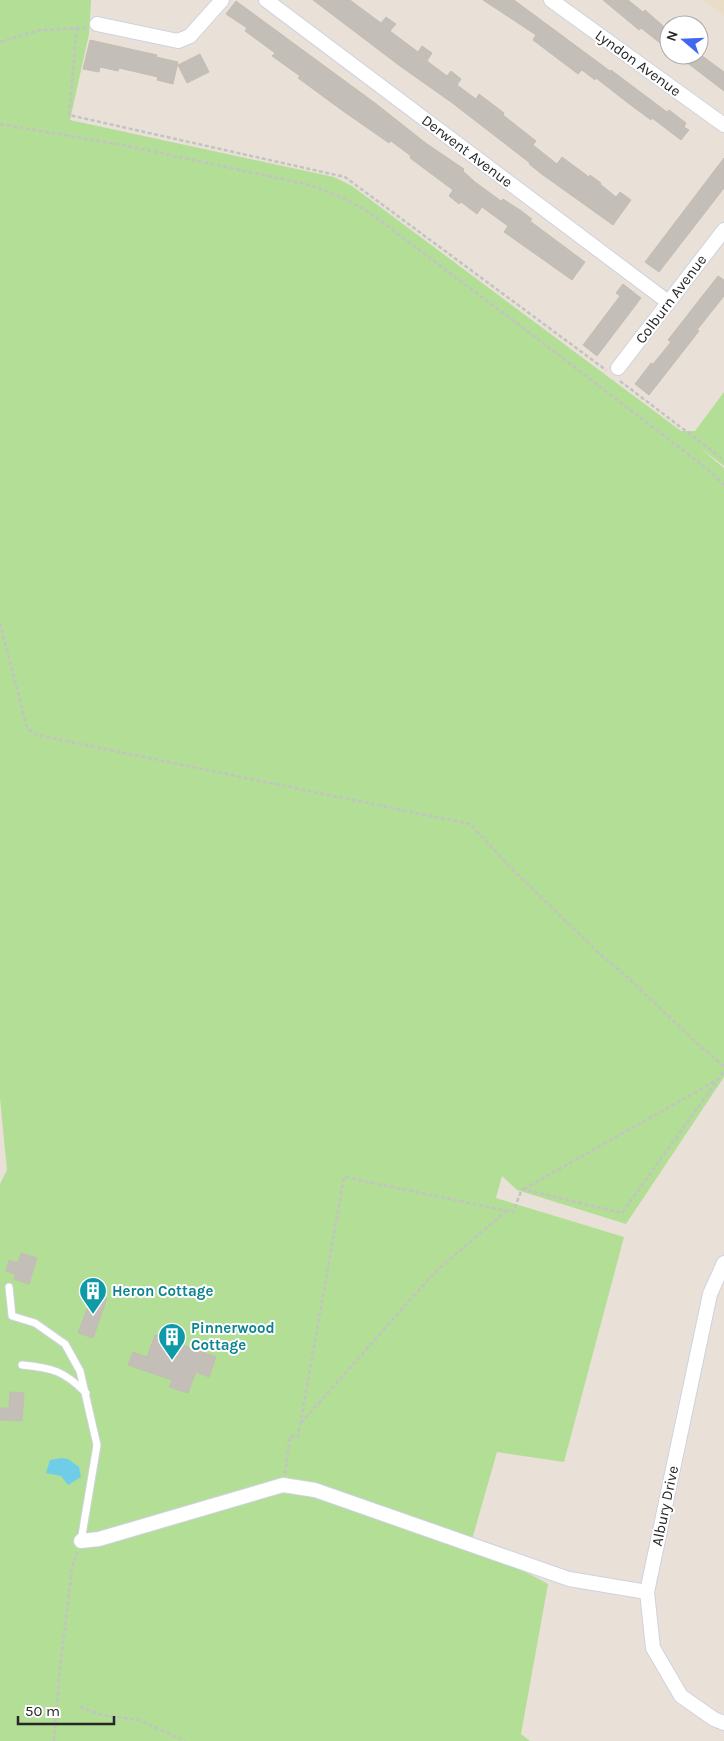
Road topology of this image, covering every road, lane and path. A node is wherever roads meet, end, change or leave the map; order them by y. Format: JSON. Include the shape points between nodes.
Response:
{"nodes":[{"id":1,"x":222,"y":0,"type":"edge"},
{"id":2,"x":266,"y":0,"type":"edge"},
{"id":3,"x":551,"y":0,"type":"edge"},
{"id":4,"x":97,"y":24,"type":"dead end"},
{"id":5,"x":0,"y":42,"type":"edge"},
{"id":6,"x":0,"y":124,"type":"edge"},
{"id":7,"x":724,"y":125,"type":"edge"},
{"id":8,"x":724,"y":230,"type":"edge"},
{"id":9,"x":668,"y":302,"type":"junction"},
{"id":10,"x":617,"y":375,"type":"junction"},
{"id":11,"x":724,"y":460,"type":"edge"},
{"id":12,"x":724,"y":486,"type":"edge"},
{"id":13,"x":0,"y":623,"type":"edge"},
{"id":14,"x":724,"y":1066,"type":"edge"},
{"id":15,"x":724,"y":1071,"type":"edge"},
{"id":16,"x":718,"y":1080,"type":"junction"},
{"id":17,"x":522,"y":1189,"type":"junction"},
{"id":18,"x":506,"y":1210,"type":"junction"},
{"id":19,"x":724,"y":1263,"type":"edge"},
{"id":20,"x":9,"y":1287,"type":"dead end"},
{"id":21,"x":22,"y":1365,"type":"dead end"},
{"id":22,"x":86,"y":1394,"type":"junction"},
{"id":23,"x":300,"y":1424,"type":"junction"},
{"id":24,"x":284,"y":1486,"type":"junction"},
{"id":25,"x":81,"y":1541,"type":"junction"},
{"id":26,"x":647,"y":1592,"type":"junction"},
{"id":27,"x":80,"y":1707,"type":"dead end"},
{"id":28,"x":724,"y":1723,"type":"edge"},
{"id":29,"x":54,"y":1741,"type":"edge"},
{"id":30,"x":186,"y":1741,"type":"edge"}],
"edges":[{"from":1,"to":4,"type":"street","via":[[190,36],[178,41]]},
{"from":2,"to":9,"type":"street","name":"Derwent Avenue"},
{"from":3,"to":7,"type":"street","name":"Lyndon Avenue"},
{"from":5,"to":10,"type":"path","via":[[40,30],[77,27],[69,116],[345,177]]},
{"from":6,"to":12,"type":"path","via":[[122,145],[310,185],[346,198],[543,343],[706,468]]},
{"from":8,"to":9,"type":"street","name":"Colburn Avenue"},
{"from":9,"to":10,"type":"street","name":"Colburn Avenue"},
{"from":10,"to":11,"type":"path"},
{"from":13,"to":14,"type":"path","via":[[27,728],[37,735],[470,824],[510,868],[600,954]]},
{"from":15,"to":16,"type":"path"},
{"from":16,"to":17,"type":"path"},
{"from":16,"to":17,"type":"path","via":[[622,1213]]},
{"from":17,"to":18,"type":"path","via":[[513,1212]]},
{"from":18,"to":23,"type":"path","via":[[434,1273]]},
{"from":18,"to":23,"type":"path","via":[[344,1177]]},
{"from":19,"to":26,"type":"street","name":"Albury Drive","via":[[710,1294]]},
{"from":20,"to":22,"type":"lane","via":[[12,1316],[35,1323],[65,1344],[80,1371]]},
{"from":21,"to":22,"type":"lane","via":[[46,1367],[70,1378]]},
{"from":22,"to":25,"type":"lane","via":[[97,1445]]},
{"from":23,"to":24,"type":"path","via":[[298,1437],[290,1436]]},
{"from":24,"to":25,"type":"street"},
{"from":24,"to":26,"type":"street","via":[[315,1490],[569,1579]]},
{"from":25,"to":29,"type":"path","via":[[72,1568]]},
{"from":26,"to":28,"type":"street","name":"Albury Drive","via":[[653,1648],[681,1696]]},
{"from":27,"to":30,"type":"path","via":[[102,1715],[139,1720]]}]}
